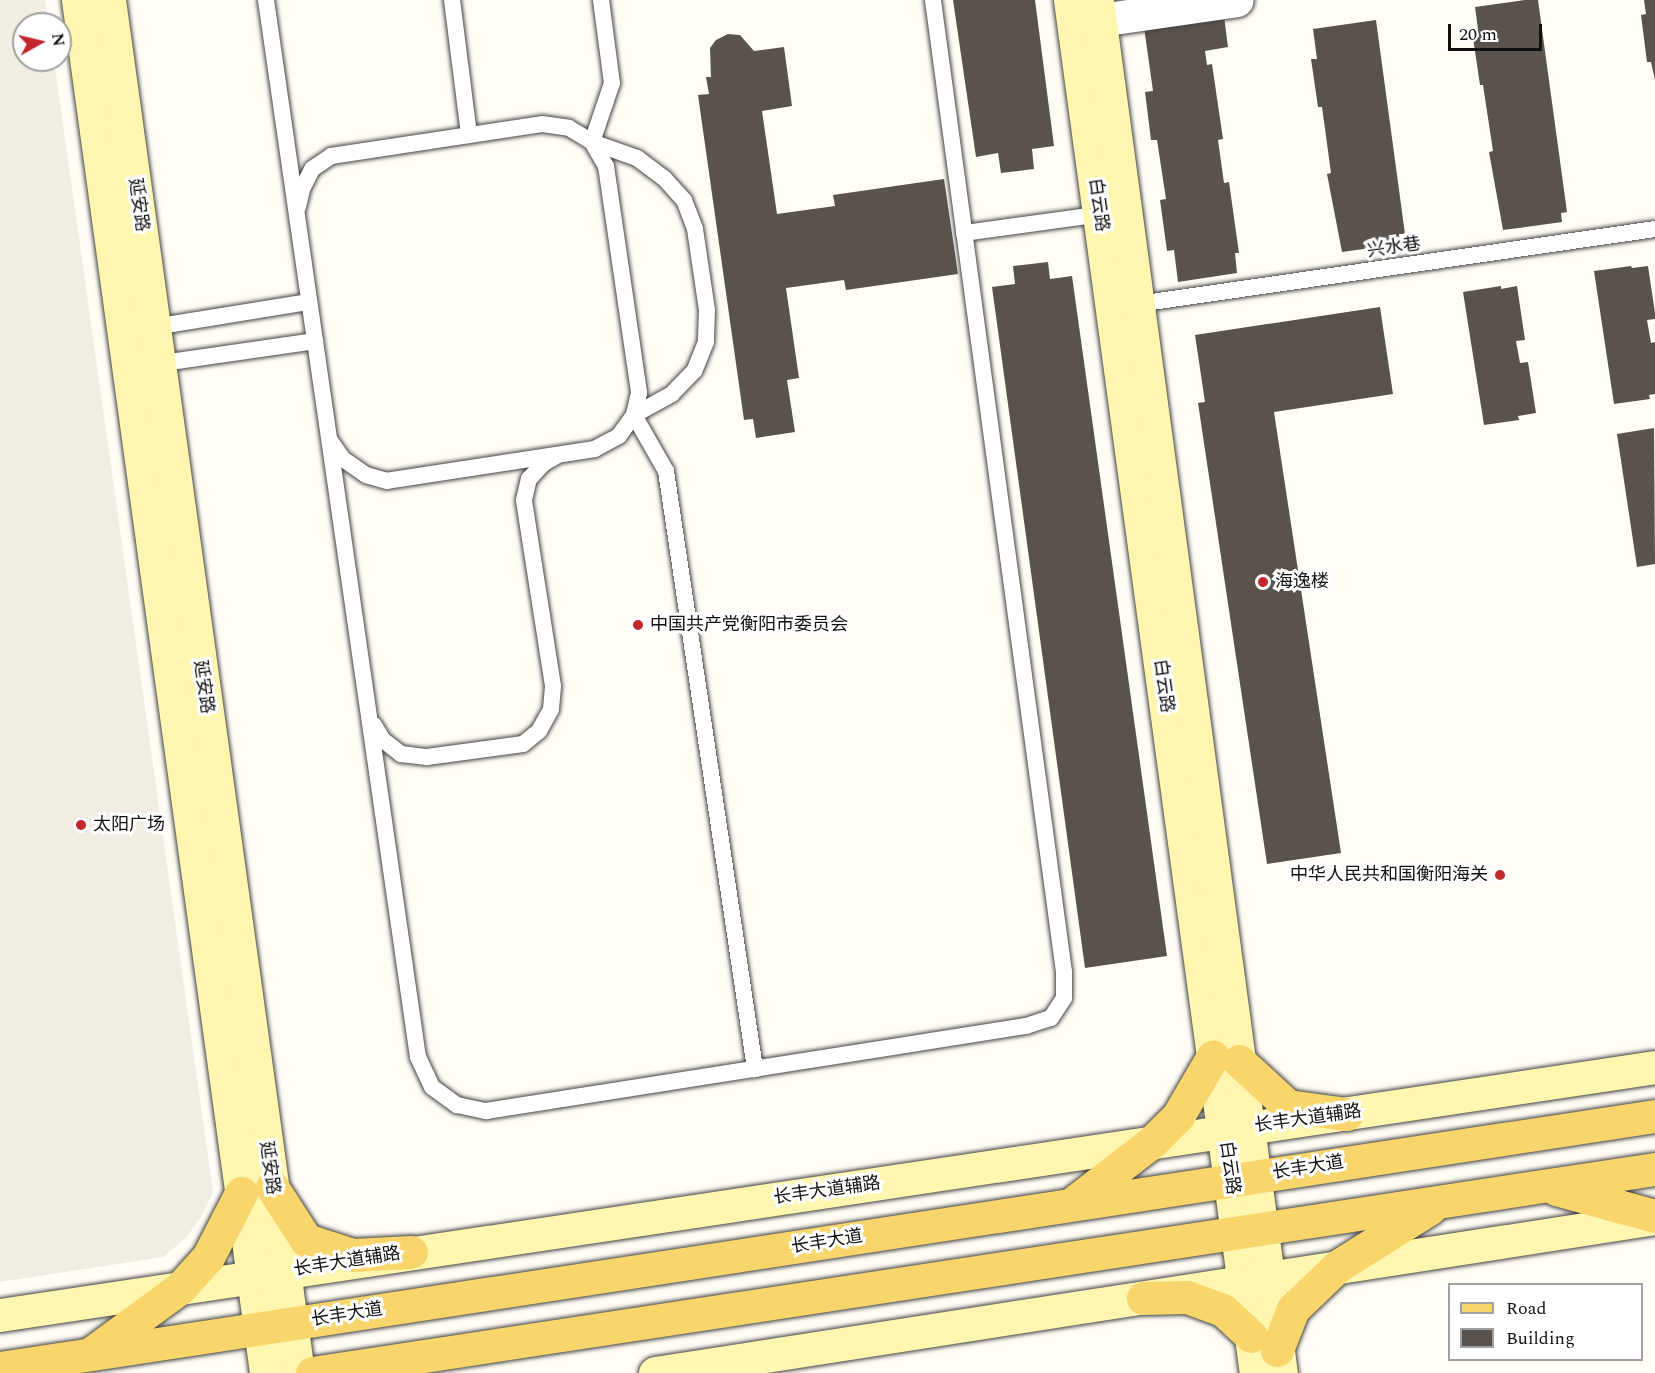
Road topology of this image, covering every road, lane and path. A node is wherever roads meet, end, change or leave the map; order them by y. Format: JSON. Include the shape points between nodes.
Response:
{"nodes":[{"id":1,"x":78,"y":0,"type":"edge"},
{"id":2,"x":109,"y":0,"type":"edge"},
{"id":3,"x":266,"y":0,"type":"edge"},
{"id":4,"x":452,"y":0,"type":"edge"},
{"id":5,"x":601,"y":0,"type":"edge"},
{"id":6,"x":933,"y":0,"type":"edge"},
{"id":7,"x":1070,"y":0,"type":"edge"},
{"id":8,"x":1237,"y":0,"type":"edge"},
{"id":9,"x":1099,"y":10,"type":"edge"},
{"id":10,"x":469,"y":135,"type":"junction"},
{"id":11,"x":592,"y":142,"type":"junction"},
{"id":12,"x":1112,"y":213,"type":"junction"},
{"id":13,"x":297,"y":215,"type":"junction"},
{"id":14,"x":1655,"y":229,"type":"edge"},
{"id":15,"x":964,"y":233,"type":"junction"},
{"id":16,"x":309,"y":302,"type":"junction"},
{"id":17,"x":1138,"y":304,"type":"junction"},
{"id":18,"x":154,"y":327,"type":"junction"},
{"id":19,"x":315,"y":341,"type":"junction"},
{"id":20,"x":126,"y":351,"type":"junction"},
{"id":21,"x":159,"y":365,"type":"junction"},
{"id":22,"x":634,"y":415,"type":"junction"},
{"id":23,"x":328,"y":439,"type":"junction"},
{"id":24,"x":560,"y":454,"type":"junction"},
{"id":25,"x":369,"y":716,"type":"junction"},
{"id":26,"x":1226,"y":1058,"type":"junction"},
{"id":27,"x":1655,"y":1066,"type":"edge"},
{"id":28,"x":755,"y":1069,"type":"junction"},
{"id":29,"x":1346,"y":1114,"type":"junction"},
{"id":30,"x":1655,"y":1116,"type":"edge"},
{"id":31,"x":1236,"y":1130,"type":"junction"},
{"id":32,"x":1152,"y":1143,"type":"junction"},
{"id":33,"x":1655,"y":1169,"type":"edge"},
{"id":34,"x":1242,"y":1178,"type":"junction"},
{"id":35,"x":1543,"y":1186,"type":"junction"},
{"id":36,"x":256,"y":1190,"type":"junction"},
{"id":37,"x":1439,"y":1202,"type":"junction"},
{"id":38,"x":1070,"y":1204,"type":"junction"},
{"id":39,"x":1655,"y":1217,"type":"edge"},
{"id":40,"x":1249,"y":1231,"type":"junction"},
{"id":41,"x":411,"y":1252,"type":"junction"},
{"id":42,"x":1338,"y":1266,"type":"junction"},
{"id":43,"x":268,"y":1274,"type":"junction"},
{"id":44,"x":1256,"y":1280,"type":"junction"},
{"id":45,"x":180,"y":1288,"type":"junction"},
{"id":46,"x":1143,"y":1298,"type":"junction"},
{"id":47,"x":0,"y":1316,"type":"edge"},
{"id":48,"x":275,"y":1326,"type":"junction"},
{"id":49,"x":470,"y":1349,"type":"junction"},
{"id":50,"x":89,"y":1355,"type":"junction"},
{"id":51,"x":1266,"y":1358,"type":"edge"},
{"id":52,"x":0,"y":1368,"type":"edge"},
{"id":53,"x":266,"y":1373,"type":"edge"},
{"id":54,"x":298,"y":1373,"type":"edge"},
{"id":55,"x":312,"y":1373,"type":"edge"},
{"id":56,"x":438,"y":1373,"type":"edge"},
{"id":57,"x":655,"y":1373,"type":"edge"}],
"edges":[{"from":1,"to":20,"type":"main road","name":"延安路"},
{"from":2,"to":18,"type":"main road","name":"延安路"},
{"from":3,"to":13,"type":"lane"},
{"from":4,"to":10,"type":"lane"},
{"from":5,"to":11,"type":"lane","via":[[612,83]]},
{"from":6,"to":15,"type":"lane"},
{"from":7,"to":12,"type":"main road","name":"白云路"},
{"from":8,"to":9,"type":"street"},
{"from":9,"to":12,"type":"main road","name":"白云路"},
{"from":10,"to":11,"type":"lane","via":[[542,124],[569,128]]},
{"from":10,"to":13,"type":"lane","via":[[331,156],[312,170],[302,189]]},
{"from":11,"to":22,"type":"lane","via":[[606,166],[639,393]]},
{"from":11,"to":22,"type":"lane","via":[[637,158],[664,178],[684,200],[695,229],[706,310],[706,342],[694,371],[672,394]]},
{"from":12,"to":15,"type":"lane"},
{"from":12,"to":17,"type":"main road","name":"白云路"},
{"from":12,"to":26,"type":"main road","name":"白云路"},
{"from":13,"to":16,"type":"lane"},
{"from":14,"to":17,"type":"lane","name":"兴水巷"},
{"from":15,"to":28,"type":"lane","via":[[1064,972],[1064,998],[1051,1018],[1026,1026]]},
{"from":16,"to":18,"type":"lane"},
{"from":16,"to":19,"type":"lane"},
{"from":17,"to":26,"type":"main road","name":"白云路"},
{"from":18,"to":20,"type":"lane"},
{"from":18,"to":21,"type":"main road","name":"延安路"},
{"from":19,"to":21,"type":"lane"},
{"from":19,"to":23,"type":"lane"},
{"from":20,"to":21,"type":"lane"},
{"from":20,"to":36,"type":"main road","name":"延安路"},
{"from":21,"to":36,"type":"main road","name":"延安路"},
{"from":22,"to":24,"type":"lane","via":[[619,436],[595,449]]},
{"from":22,"to":28,"type":"lane","via":[[666,471]]},
{"from":23,"to":24,"type":"lane","via":[[343,459],[366,475],[387,481]]},
{"from":23,"to":25,"type":"lane"},
{"from":24,"to":25,"type":"lane","via":[[544,463],[529,479],[524,500],[553,686],[551,709],[539,731],[522,744],[428,758],[401,754],[383,741]]},
{"from":25,"to":28,"type":"lane","via":[[418,1057],[432,1087],[457,1105],[486,1111]]},
{"from":26,"to":29,"type":"main road","via":[[1288,1106]]},
{"from":26,"to":31,"type":"main road","name":"白云路"},
{"from":26,"to":32,"type":"main road"},
{"from":27,"to":29,"type":"main road","name":"长丰大道辅路"},
{"from":29,"to":31,"type":"main road","name":"长丰大道辅路"},
{"from":30,"to":34,"type":"main road","name":"长丰大道"},
{"from":31,"to":32,"type":"main road","name":"长丰大道辅路"},
{"from":31,"to":34,"type":"main road","name":"白云路"},
{"from":32,"to":38,"type":"main road"},
{"from":32,"to":41,"type":"main road","name":"长丰大道辅路"},
{"from":33,"to":35,"type":"main road"},
{"from":34,"to":38,"type":"main road","name":"长丰大道"},
{"from":34,"to":40,"type":"main road","name":"白云路"},
{"from":35,"to":37,"type":"main road"},
{"from":35,"to":39,"type":"main road"},
{"from":36,"to":41,"type":"main road","via":[[306,1240],[353,1255]]},
{"from":36,"to":43,"type":"main road","name":"延安路"},
{"from":36,"to":45,"type":"main road","via":[[208,1257]]},
{"from":37,"to":40,"type":"main road"},
{"from":37,"to":42,"type":"main road"},
{"from":38,"to":48,"type":"main road","name":"长丰大道"},
{"from":39,"to":42,"type":"main road"},
{"from":40,"to":44,"type":"main road","name":"白云路"},
{"from":40,"to":49,"type":"main road"},
{"from":41,"to":43,"type":"main road","name":"长丰大道辅路"},
{"from":42,"to":44,"type":"main road"},
{"from":42,"to":51,"type":"main road","via":[[1293,1309]]},
{"from":43,"to":45,"type":"main road","name":"长丰大道辅路"},
{"from":43,"to":48,"type":"main road","name":"延安路"},
{"from":44,"to":46,"type":"main road"},
{"from":44,"to":51,"type":"main road","name":"白云路"},
{"from":45,"to":47,"type":"main road","name":"长丰大道辅路"},
{"from":45,"to":50,"type":"main road"},
{"from":46,"to":51,"type":"main road","via":[[1187,1297],[1222,1310]]},
{"from":46,"to":57,"type":"main road"},
{"from":48,"to":50,"type":"main road","name":"长丰大道"},
{"from":48,"to":53,"type":"main road","name":"延安路"},
{"from":48,"to":54,"type":"main road","name":"延安路"},
{"from":49,"to":55,"type":"main road"},
{"from":49,"to":56,"type":"main road"},
{"from":50,"to":52,"type":"main road","name":"长丰大道"}]}
